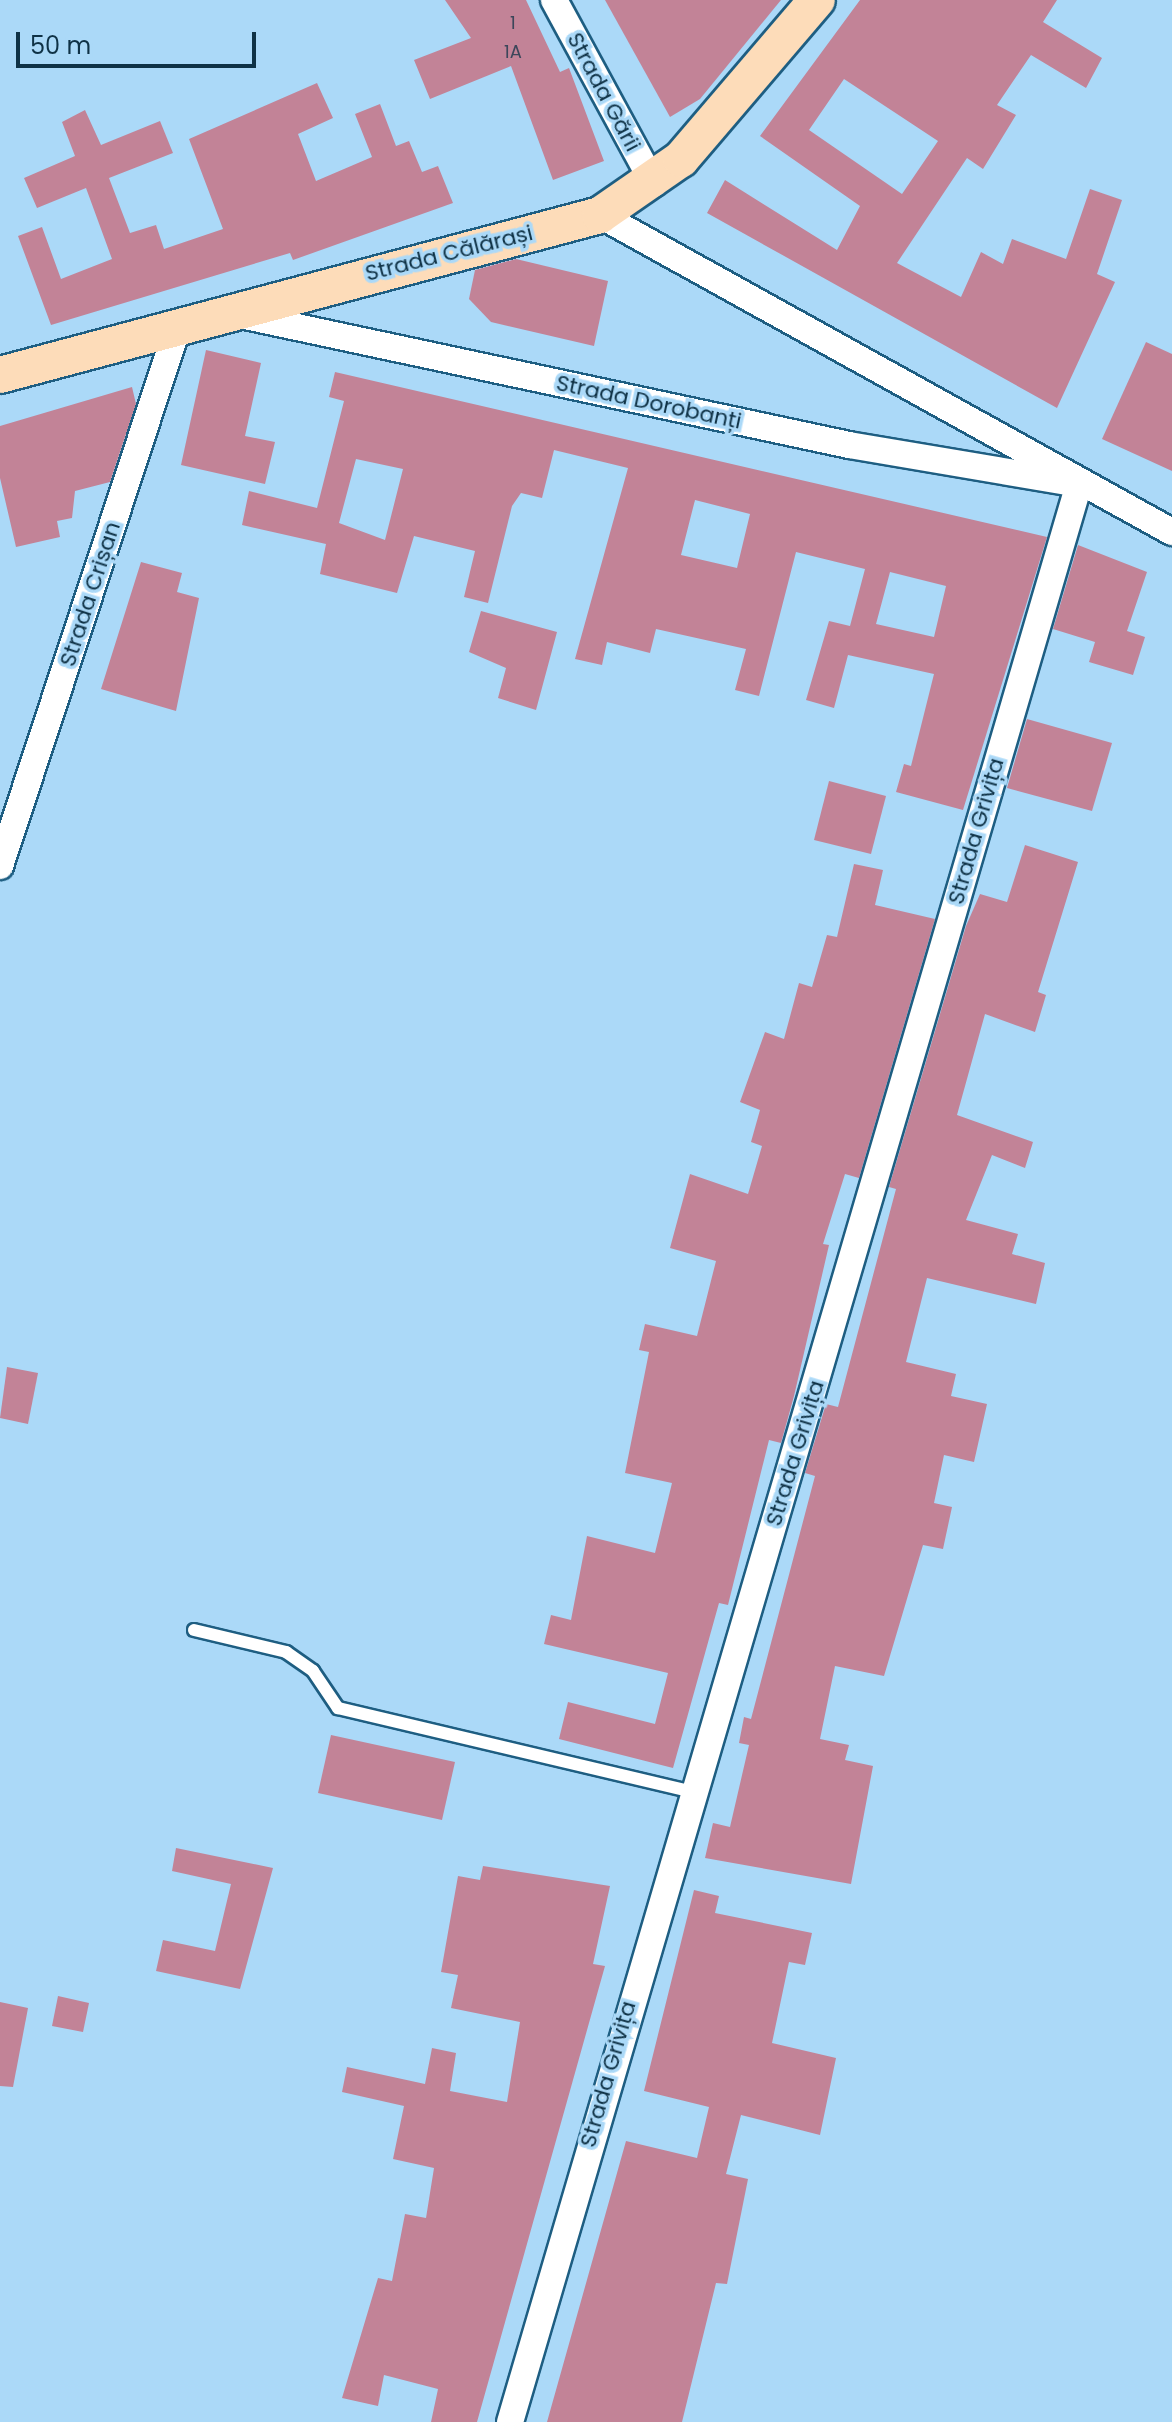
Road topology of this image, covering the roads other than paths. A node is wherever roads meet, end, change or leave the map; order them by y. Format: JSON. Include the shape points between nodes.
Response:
{"nodes":[{"id":1,"x":554,"y":0,"type":"edge"},
{"id":2,"x":817,"y":0,"type":"edge"},
{"id":3,"x":654,"y":184,"type":"junction"},
{"id":4,"x":600,"y":215,"type":"junction"},
{"id":5,"x":220,"y":311,"type":"junction"},
{"id":6,"x":179,"y":323,"type":"junction"},
{"id":7,"x":0,"y":375,"type":"edge"},
{"id":8,"x":1079,"y":484,"type":"junction"},
{"id":9,"x":1172,"y":532,"type":"edge"},
{"id":10,"x":0,"y":866,"type":"edge"},
{"id":11,"x":194,"y":1630,"type":"dead end"},
{"id":12,"x":693,"y":1792,"type":"junction"},
{"id":13,"x":510,"y":2422,"type":"edge"}],
"edges":[{"from":1,"to":3,"type":"street","name":"Strada Gării"},
{"from":2,"to":3,"type":"main road","name":"Strada Călărași","via":[[705,135]]},
{"from":3,"to":4,"type":"main road","name":"Strada Călărași"},
{"from":4,"to":5,"type":"main road","name":"Strada Călărași"},
{"from":4,"to":8,"type":"street","name":"Strada Dorobanți"},
{"from":5,"to":6,"type":"main road","name":"Strada Călărași"},
{"from":5,"to":8,"type":"street","name":"Strada Dorobanți","via":[[849,445]]},
{"from":6,"to":7,"type":"main road","name":"Strada Călărași"},
{"from":6,"to":10,"type":"street","name":"Strada Crișan"},
{"from":8,"to":9,"type":"street","name":"Strada Dorobanți"},
{"from":8,"to":12,"type":"street","name":"Strada Grivița"},
{"from":11,"to":12,"type":"lane","via":[[286,1652],[313,1671],[338,1708]]},
{"from":12,"to":13,"type":"street","name":"Strada Grivița"}]}
